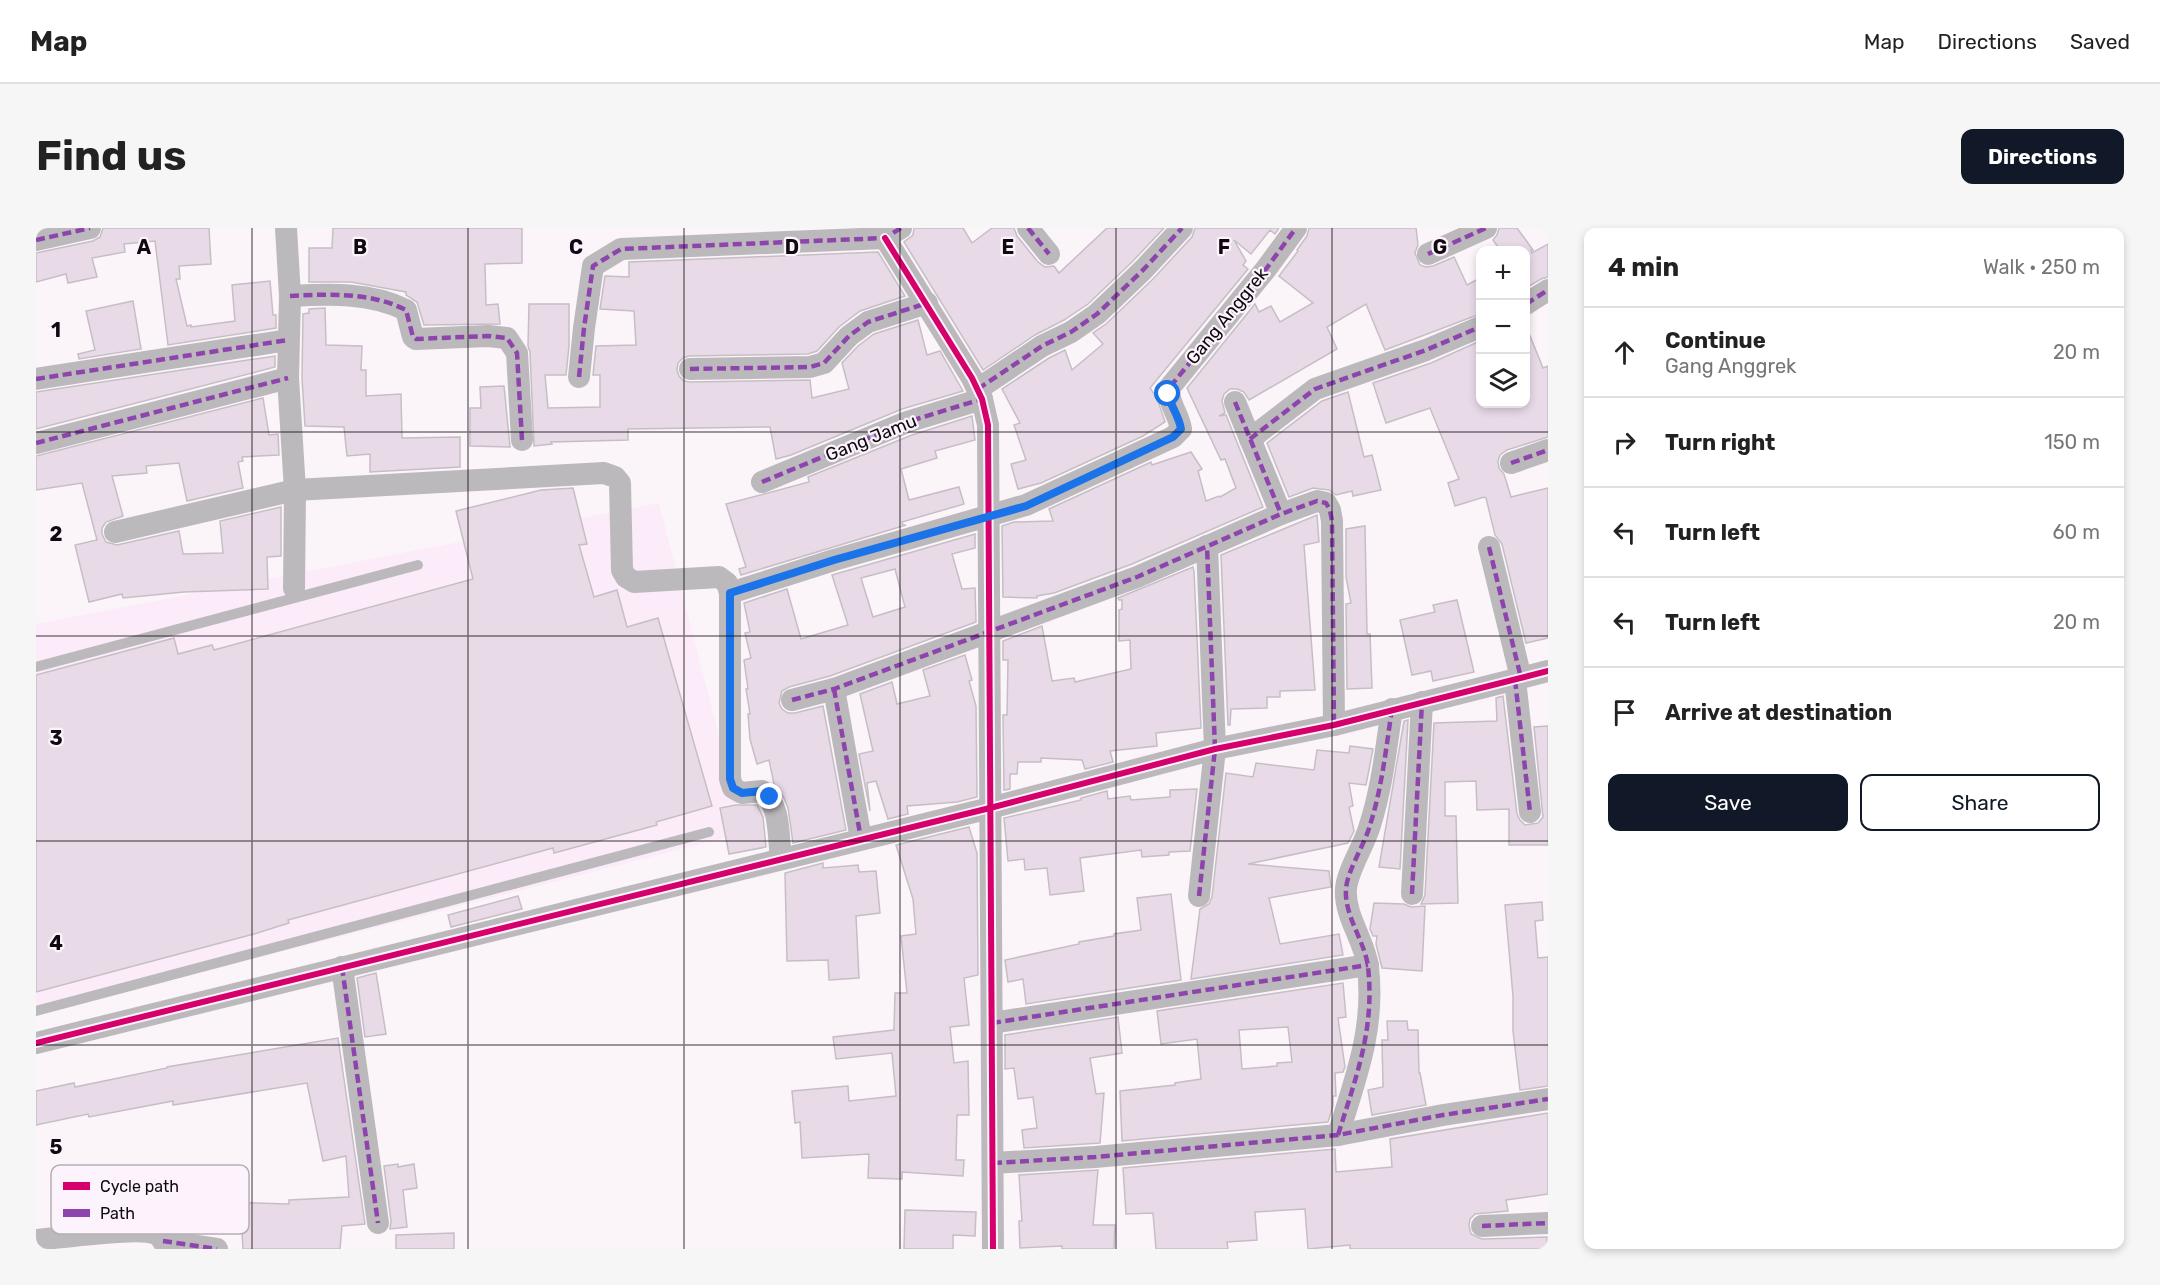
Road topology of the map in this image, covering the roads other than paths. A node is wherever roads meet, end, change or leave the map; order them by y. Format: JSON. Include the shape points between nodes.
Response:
{"nodes":[{"id":1,"x":90,"y":228,"type":"edge"},
{"id":2,"x":286,"y":228,"type":"edge"},
{"id":3,"x":1028,"y":228,"type":"edge"},
{"id":4,"x":1182,"y":228,"type":"edge"},
{"id":5,"x":1296,"y":228,"type":"edge"},
{"id":6,"x":1486,"y":228,"type":"edge"},
{"id":7,"x":893,"y":233,"type":"edge"},
{"id":8,"x":36,"y":240,"type":"edge"},
{"id":9,"x":1428,"y":254,"type":"dead end"},
{"id":10,"x":1049,"y":255,"type":"dead end"},
{"id":11,"x":1548,"y":290,"type":"edge"},
{"id":12,"x":290,"y":297,"type":"junction"},
{"id":13,"x":1530,"y":301,"type":"edge"},
{"id":14,"x":927,"y":303,"type":"junction"},
{"id":15,"x":1476,"y":329,"type":"edge"},
{"id":16,"x":288,"y":340,"type":"junction"},
{"id":17,"x":690,"y":369,"type":"dead end"},
{"id":18,"x":579,"y":377,"type":"dead end"},
{"id":19,"x":288,"y":378,"type":"junction"},
{"id":20,"x":36,"y":379,"type":"edge"},
{"id":21,"x":980,"y":394,"type":"junction"},
{"id":22,"x":1235,"y":402,"type":"dead end"},
{"id":23,"x":1250,"y":439,"type":"junction"},
{"id":24,"x":522,"y":440,"type":"dead end"},
{"id":25,"x":36,"y":443,"type":"edge"},
{"id":26,"x":1548,"y":450,"type":"edge"},
{"id":27,"x":1511,"y":463,"type":"dead end"},
{"id":28,"x":762,"y":482,"type":"dead end"},
{"id":29,"x":296,"y":490,"type":"junction"},
{"id":30,"x":1281,"y":514,"type":"junction"},
{"id":31,"x":988,"y":516,"type":"junction"},
{"id":32,"x":115,"y":532,"type":"dead end"},
{"id":33,"x":1207,"y":546,"type":"junction"},
{"id":34,"x":1489,"y":547,"type":"dead end"},
{"id":35,"x":418,"y":565,"type":"dead end"},
{"id":36,"x":294,"y":588,"type":"dead end"},
{"id":37,"x":730,"y":593,"type":"junction"},
{"id":38,"x":989,"y":631,"type":"junction"},
{"id":39,"x":36,"y":667,"type":"edge"},
{"id":40,"x":1548,"y":671,"type":"edge"},
{"id":41,"x":1518,"y":679,"type":"junction"},
{"id":42,"x":834,"y":689,"type":"junction"},
{"id":43,"x":792,"y":700,"type":"dead end"},
{"id":44,"x":1422,"y":702,"type":"junction"},
{"id":45,"x":1392,"y":709,"type":"junction"},
{"id":46,"x":1334,"y":725,"type":"junction"},
{"id":47,"x":1215,"y":749,"type":"junction"},
{"id":48,"x":990,"y":808,"type":"junction"},
{"id":49,"x":1530,"y":812,"type":"dead end"},
{"id":50,"x":709,"y":832,"type":"dead end"},
{"id":51,"x":861,"y":839,"type":"junction"},
{"id":52,"x":781,"y":859,"type":"junction"},
{"id":53,"x":1412,"y":894,"type":"dead end"},
{"id":54,"x":1199,"y":896,"type":"dead end"},
{"id":55,"x":1368,"y":964,"type":"junction"},
{"id":56,"x":342,"y":967,"type":"junction"},
{"id":57,"x":36,"y":1011,"type":"edge"},
{"id":58,"x":992,"y":1023,"type":"junction"},
{"id":59,"x":36,"y":1043,"type":"edge"},
{"id":60,"x":1548,"y":1099,"type":"edge"},
{"id":61,"x":1338,"y":1136,"type":"junction"},
{"id":62,"x":993,"y":1162,"type":"junction"},
{"id":63,"x":378,"y":1223,"type":"dead end"},
{"id":64,"x":1548,"y":1223,"type":"edge"},
{"id":65,"x":1482,"y":1226,"type":"dead end"},
{"id":66,"x":98,"y":1234,"type":"edge"},
{"id":67,"x":36,"y":1240,"type":"edge"},
{"id":68,"x":165,"y":1245,"type":"edge"},
{"id":69,"x":217,"y":1249,"type":"edge"},
{"id":70,"x":993,"y":1249,"type":"edge"}],
"edges":[{"from":1,"to":8,"type":"street"},
{"from":2,"to":12,"type":"street"},
{"from":3,"to":10,"type":"street"},
{"from":4,"to":21,"type":"street","name":"Gang Jamu","via":[[1097,314],[1042,346]]},
{"from":5,"to":31,"type":"street","name":"Gang Anggrek","via":[[1170,387],[1170,403],[1181,429],[1173,437],[1026,506]]},
{"from":6,"to":9,"type":"street"},
{"from":7,"to":14,"type":"street"},
{"from":7,"to":18,"type":"street","via":[[621,249],[593,266]]},
{"from":11,"to":13,"type":"street"},
{"from":12,"to":16,"type":"street"},
{"from":12,"to":24,"type":"street","via":[[365,297],[400,307],[406,310],[416,339],[507,338],[517,353]]},
{"from":14,"to":17,"type":"street","via":[[868,322],[824,363],[810,368]]},
{"from":14,"to":21,"type":"street"},
{"from":15,"to":23,"type":"street","via":[[1315,389]]},
{"from":16,"to":19,"type":"street"},
{"from":16,"to":20,"type":"street"},
{"from":19,"to":25,"type":"street"},
{"from":19,"to":29,"type":"street"},
{"from":21,"to":28,"type":"street","name":"Gang Jamu"},
{"from":21,"to":31,"type":"street","via":[[988,425]]},
{"from":22,"to":23,"type":"street"},
{"from":23,"to":30,"type":"street"},
{"from":26,"to":27,"type":"street"},
{"from":29,"to":32,"type":"street"},
{"from":29,"to":36,"type":"street"},
{"from":29,"to":37,"type":"street","via":[[604,473],[620,483],[622,570],[626,577],[634,582],[719,577],[727,583]]},
{"from":30,"to":33,"type":"street"},
{"from":30,"to":46,"type":"street","via":[[1317,501],[1326,503],[1330,510]]},
{"from":31,"to":37,"type":"street"},
{"from":31,"to":38,"type":"street"},
{"from":33,"to":38,"type":"street","via":[[1137,577]]},
{"from":33,"to":47,"type":"street"},
{"from":34,"to":41,"type":"street"},
{"from":35,"to":39,"type":"lane"},
{"from":37,"to":52,"type":"street","via":[[730,779],[733,788],[742,793],[762,791],[770,797]]},
{"from":38,"to":42,"type":"street"},
{"from":38,"to":48,"type":"street"},
{"from":40,"to":41,"type":"street"},
{"from":41,"to":44,"type":"street"},
{"from":41,"to":49,"type":"street"},
{"from":42,"to":43,"type":"street"},
{"from":42,"to":51,"type":"street"},
{"from":44,"to":45,"type":"street"},
{"from":44,"to":53,"type":"street"},
{"from":45,"to":46,"type":"street"},
{"from":45,"to":55,"type":"street","via":[[1370,827],[1346,885],[1345,898]]},
{"from":46,"to":47,"type":"street"},
{"from":47,"to":48,"type":"street"},
{"from":47,"to":54,"type":"street"},
{"from":48,"to":51,"type":"street"},
{"from":48,"to":58,"type":"street"},
{"from":50,"to":57,"type":"lane"},
{"from":51,"to":52,"type":"street"},
{"from":52,"to":56,"type":"street"},
{"from":55,"to":58,"type":"street"},
{"from":55,"to":61,"type":"street","via":[[1370,1005],[1365,1048]]},
{"from":56,"to":59,"type":"street"},
{"from":56,"to":63,"type":"street"},
{"from":58,"to":62,"type":"street"},
{"from":60,"to":61,"type":"street"},
{"from":61,"to":62,"type":"street"},
{"from":62,"to":70,"type":"street"},
{"from":64,"to":65,"type":"street"},
{"from":66,"to":67,"type":"street"},
{"from":68,"to":69,"type":"street"}]}
